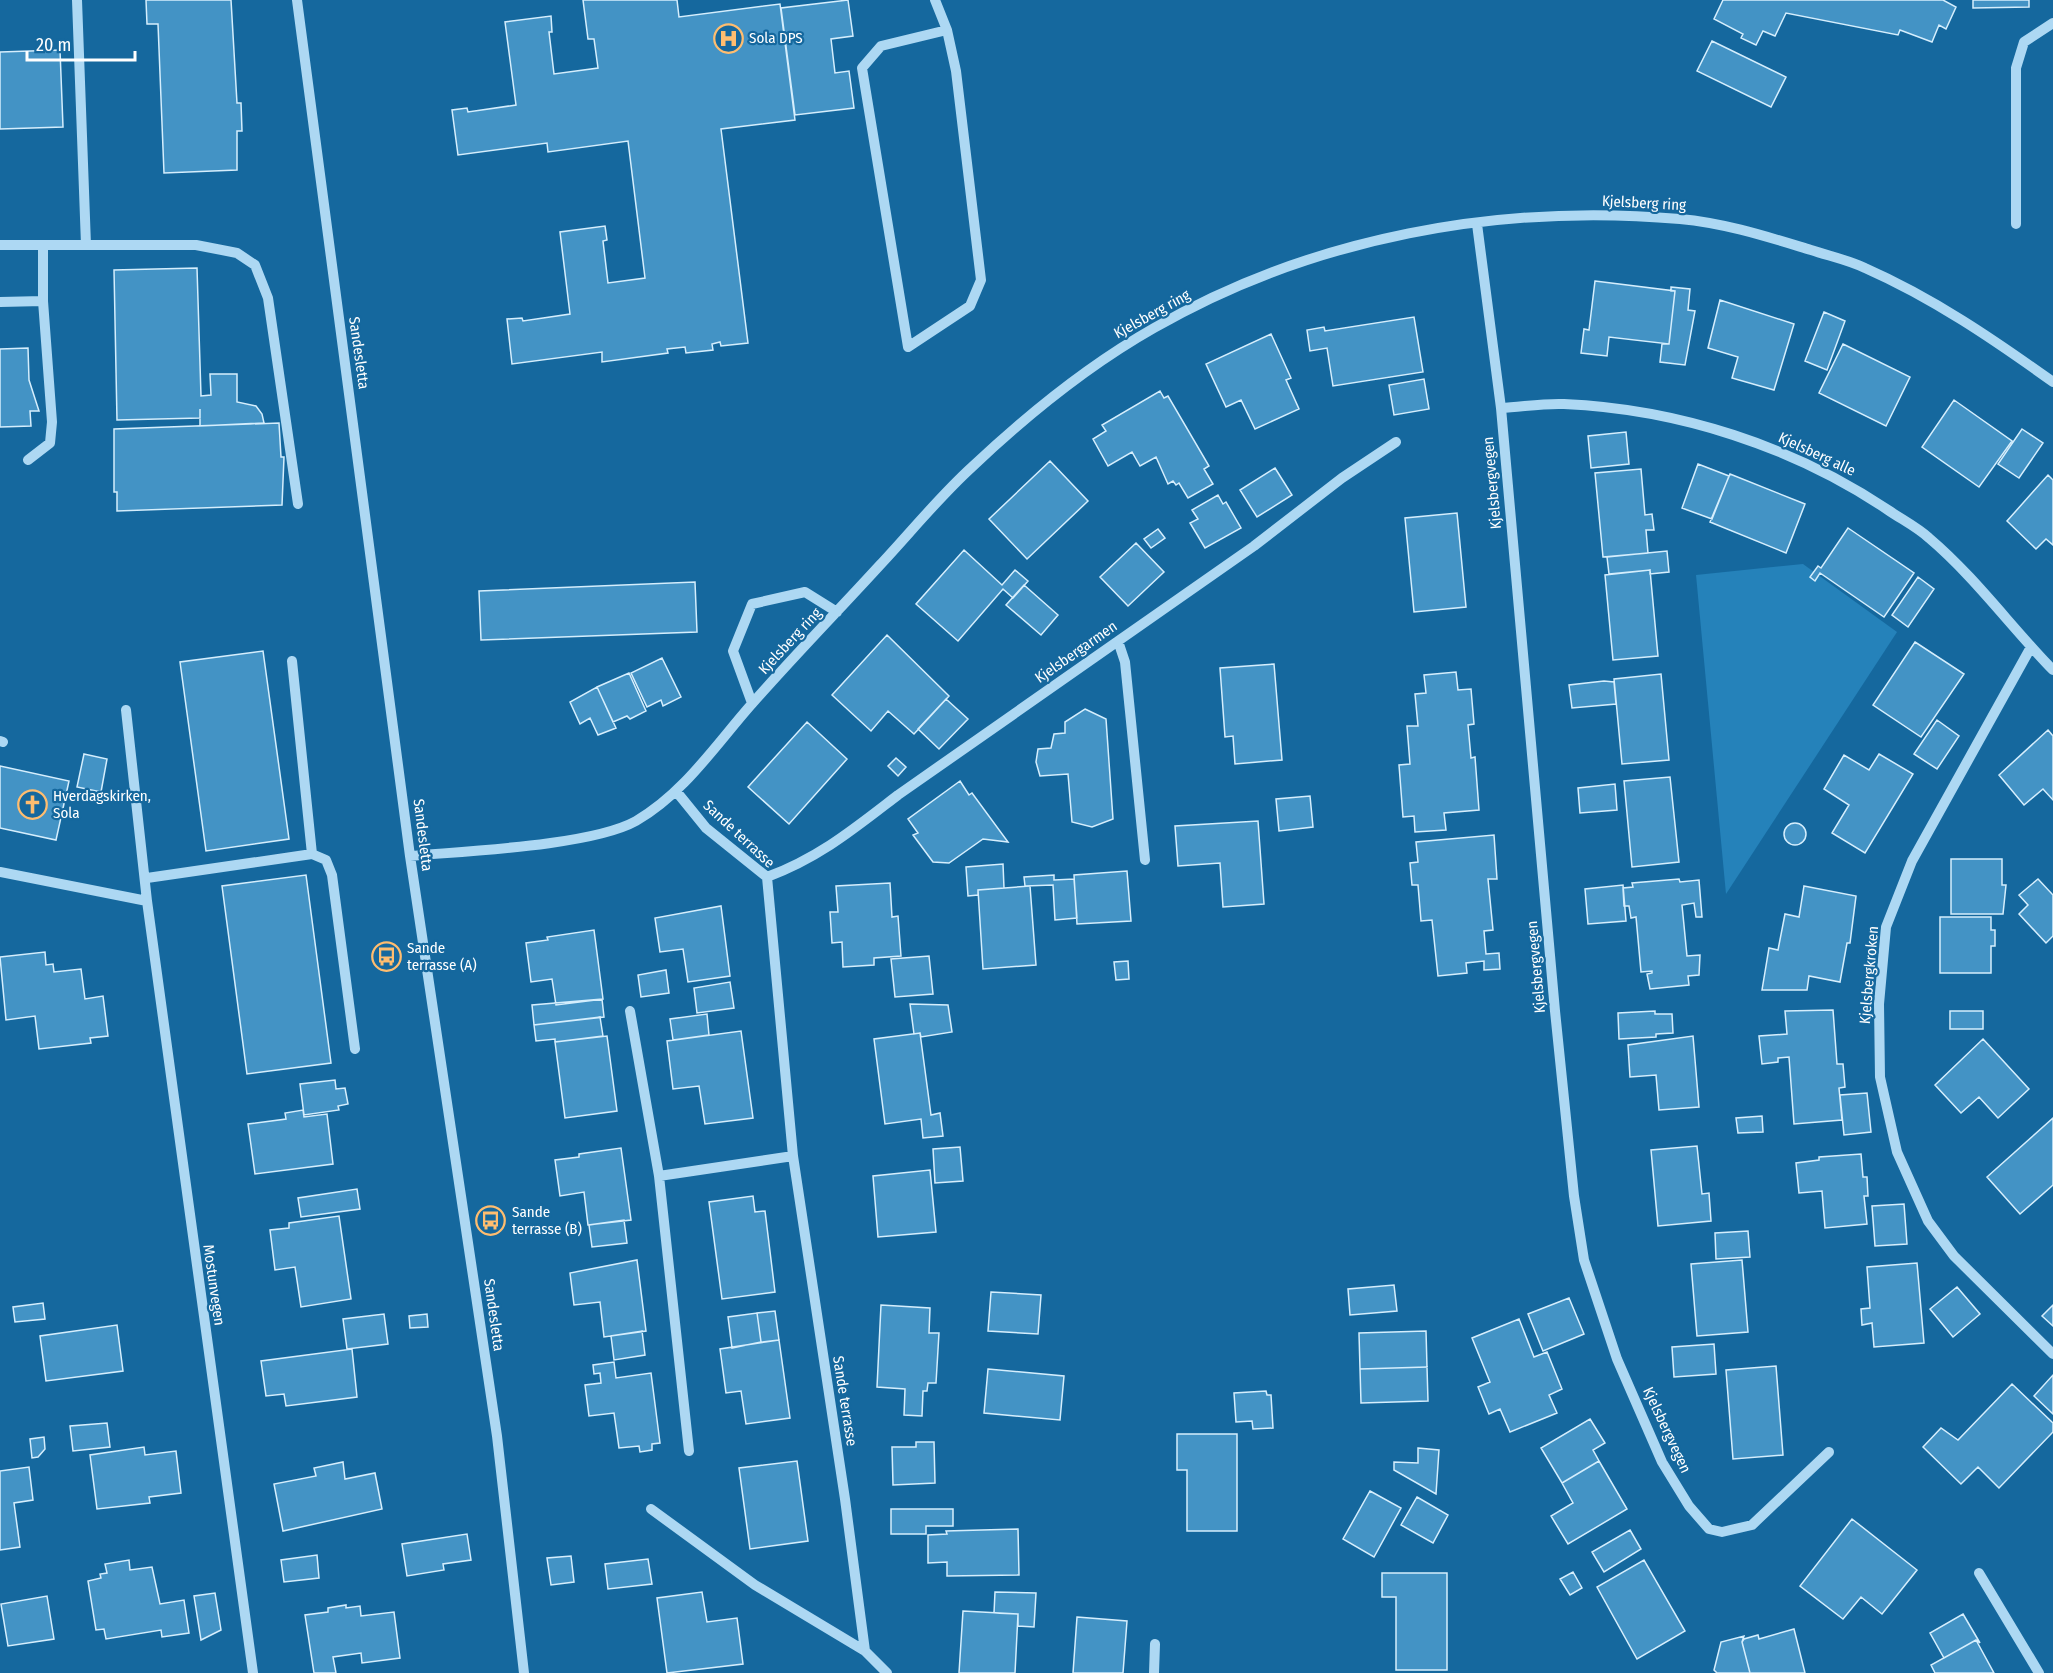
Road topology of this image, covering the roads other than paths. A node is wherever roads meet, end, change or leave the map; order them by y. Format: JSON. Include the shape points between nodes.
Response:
{"nodes":[{"id":1,"x":77,"y":0,"type":"edge"},
{"id":2,"x":297,"y":0,"type":"edge"},
{"id":3,"x":935,"y":0,"type":"edge"},
{"id":4,"x":2053,"y":23,"type":"edge"},
{"id":5,"x":947,"y":30,"type":"junction"},
{"id":6,"x":1477,"y":224,"type":"junction"},
{"id":7,"x":2016,"y":224,"type":"dead end"},
{"id":8,"x":0,"y":245,"type":"edge"},
{"id":9,"x":86,"y":245,"type":"junction"},
{"id":10,"x":43,"y":246,"type":"junction"},
{"id":11,"x":43,"y":301,"type":"junction"},
{"id":12,"x":0,"y":302,"type":"edge"},
{"id":13,"x":2053,"y":382,"type":"edge"},
{"id":14,"x":1501,"y":408,"type":"junction"},
{"id":15,"x":1396,"y":442,"type":"dead end"},
{"id":16,"x":28,"y":460,"type":"dead end"},
{"id":17,"x":298,"y":504,"type":"dead end"},
{"id":18,"x":837,"y":612,"type":"junction"},
{"id":19,"x":1118,"y":641,"type":"junction"},
{"id":20,"x":2031,"y":647,"type":"junction"},
{"id":21,"x":291,"y":661,"type":"dead end"},
{"id":22,"x":2053,"y":670,"type":"edge"},
{"id":23,"x":752,"y":703,"type":"junction"},
{"id":24,"x":126,"y":710,"type":"dead end"},
{"id":25,"x":676,"y":791,"type":"junction"},
{"id":26,"x":312,"y":854,"type":"junction"},
{"id":27,"x":410,"y":856,"type":"junction"},
{"id":28,"x":1145,"y":860,"type":"dead end"},
{"id":29,"x":0,"y":872,"type":"edge"},
{"id":30,"x":766,"y":877,"type":"junction"},
{"id":31,"x":147,"y":878,"type":"junction"},
{"id":32,"x":147,"y":902,"type":"junction"},
{"id":33,"x":630,"y":1011,"type":"dead end"},
{"id":34,"x":355,"y":1049,"type":"dead end"},
{"id":35,"x":793,"y":1156,"type":"junction"},
{"id":36,"x":659,"y":1176,"type":"junction"},
{"id":37,"x":2053,"y":1354,"type":"edge"},
{"id":38,"x":689,"y":1451,"type":"dead end"},
{"id":39,"x":1829,"y":1452,"type":"dead end"},
{"id":40,"x":651,"y":1509,"type":"dead end"},
{"id":41,"x":1980,"y":1574,"type":"dead end"},
{"id":42,"x":1155,"y":1644,"type":"dead end"},
{"id":43,"x":865,"y":1651,"type":"junction"},
{"id":44,"x":253,"y":1673,"type":"edge"},
{"id":45,"x":524,"y":1673,"type":"edge"},
{"id":46,"x":887,"y":1673,"type":"edge"},
{"id":47,"x":1154,"y":1673,"type":"edge"},
{"id":48,"x":2039,"y":1673,"type":"edge"}],
"edges":[{"from":1,"to":9,"type":"street"},
{"from":2,"to":27,"type":"street","name":"Sandesletta"},
{"from":3,"to":5,"type":"street"},
{"from":4,"to":7,"type":"street","via":[[2024,42],[2016,68]]},
{"from":5,"to":5,"type":"street","via":[[881,46],[862,68],[908,347],[970,306],[981,280],[956,71]]},
{"from":6,"to":13,"type":"street","name":"Kjelsberg ring","via":[[1587,215],[1683,219],[1751,231],[1860,266],[1930,298]]},
{"from":6,"to":14,"type":"street","name":"Kjelsbergvegen"},
{"from":6,"to":18,"type":"street","name":"Kjelsberg ring","via":[[1419,229],[1290,266],[1228,290],[1156,326],[1087,370],[969,469]]},
{"from":8,"to":10,"type":"street"},
{"from":9,"to":10,"type":"street"},
{"from":9,"to":17,"type":"street","via":[[196,245],[237,253],[255,265],[268,298]]},
{"from":10,"to":11,"type":"street"},
{"from":11,"to":12,"type":"street"},
{"from":11,"to":16,"type":"street","via":[[52,422],[50,443]]},
{"from":14,"to":20,"type":"street","name":"Kjelsberg alle","via":[[1561,404],[1608,407],[1667,418],[1734,434],[1819,469],[1929,537],[1987,595]]},
{"from":14,"to":39,"type":"street","name":"Kjelsbergvegen","via":[[1556,1022],[1584,1260],[1617,1359],[1662,1462],[1689,1506],[1709,1529],[1722,1532],[1752,1525]]},
{"from":15,"to":19,"type":"street","name":"Kjelsbergarmen"},
{"from":18,"to":23,"type":"street","name":"Kjelsberg ring"},
{"from":18,"to":23,"type":"street","via":[[805,592],[752,604],[733,651]]},
{"from":19,"to":28,"type":"street","via":[[1125,662]]},
{"from":19,"to":30,"type":"street","name":"Kjelsbergarmen","via":[[821,853]]},
{"from":20,"to":22,"type":"street","name":"Kjelsberg alle"},
{"from":20,"to":37,"type":"street","name":"Kjelsbergkroken","via":[[1912,861],[1886,927],[1879,1004],[1880,1077],[1897,1152],[1928,1221],[1954,1257]]},
{"from":21,"to":26,"type":"street"},
{"from":23,"to":25,"type":"street","name":"Kjelsberg ring"},
{"from":24,"to":31,"type":"street","name":"Mostunvegen"},
{"from":25,"to":27,"type":"street","name":"Kjelsberg ring","via":[[623,827],[562,840]]},
{"from":25,"to":30,"type":"street","name":"Sande terrasse","via":[[706,828]]},
{"from":26,"to":31,"type":"street"},
{"from":26,"to":34,"type":"street","via":[[326,860],[332,875]]},
{"from":27,"to":45,"type":"street","name":"Sandesletta","via":[[497,1436]]},
{"from":29,"to":32,"type":"street"},
{"from":30,"to":35,"type":"street","name":"Sande terrasse"},
{"from":31,"to":32,"type":"street","name":"Mostunvegen"},
{"from":32,"to":44,"type":"street","name":"Mostunvegen"},
{"from":33,"to":36,"type":"street"},
{"from":35,"to":36,"type":"street"},
{"from":35,"to":43,"type":"street","name":"Sande terrasse"},
{"from":36,"to":38,"type":"street"},
{"from":40,"to":43,"type":"street","via":[[755,1585]]},
{"from":41,"to":48,"type":"street"},
{"from":42,"to":47,"type":"street"},
{"from":43,"to":46,"type":"street"}]}
